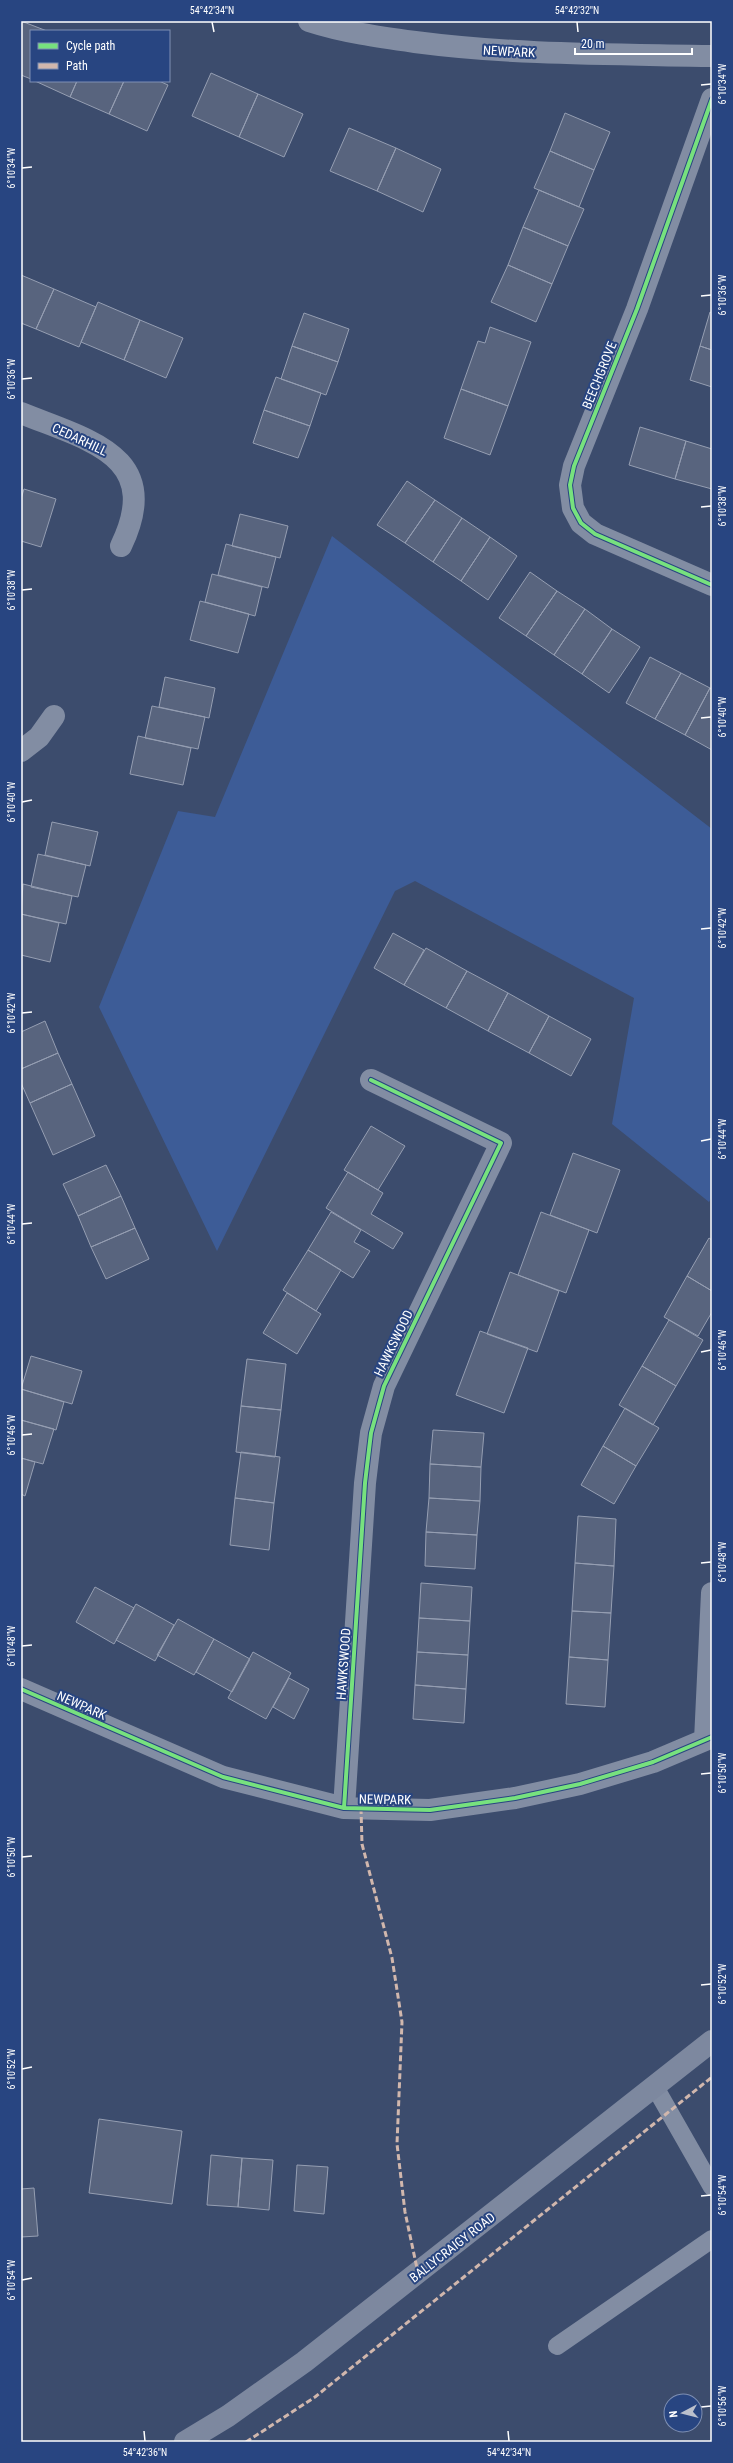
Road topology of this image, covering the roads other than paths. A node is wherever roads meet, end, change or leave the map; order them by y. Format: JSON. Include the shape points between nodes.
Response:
{"nodes":[{"id":1,"x":308,"y":21,"type":"edge"},
{"id":2,"x":712,"y":56,"type":"edge"},
{"id":3,"x":712,"y":99,"type":"edge"},
{"id":4,"x":21,"y":413,"type":"edge"},
{"id":5,"x":121,"y":546,"type":"dead end"},
{"id":6,"x":712,"y":585,"type":"edge"},
{"id":7,"x":54,"y":716,"type":"dead end"},
{"id":8,"x":21,"y":751,"type":"edge"},
{"id":9,"x":371,"y":1080,"type":"dead end"},
{"id":10,"x":712,"y":1592,"type":"edge"},
{"id":11,"x":21,"y":1689,"type":"edge"},
{"id":12,"x":708,"y":1738,"type":"edge"},
{"id":13,"x":344,"y":1808,"type":"junction"},
{"id":14,"x":712,"y":2041,"type":"edge"},
{"id":15,"x":655,"y":2086,"type":"junction"},
{"id":16,"x":712,"y":2187,"type":"edge"},
{"id":17,"x":712,"y":2239,"type":"edge"},
{"id":18,"x":557,"y":2346,"type":"dead end"},
{"id":19,"x":185,"y":2442,"type":"edge"}],
"edges":[{"from":1,"to":2,"type":"street","name":"NEWPARK","via":[[404,41],[504,52]]},
{"from":3,"to":6,"type":"street","name":"BEECHGROVE","via":[[637,309],[581,445],[570,485],[571,500],[577,515],[595,534]]},
{"from":4,"to":5,"type":"street","name":"CEDARHILL","via":[[92,442],[121,463],[132,482],[135,498],[128,531]]},
{"from":7,"to":8,"type":"street","via":[[39,737]]},
{"from":9,"to":13,"type":"street","name":"HAWKSWOOD","via":[[501,1143],[384,1386],[372,1433],[364,1483]]},
{"from":10,"to":12,"type":"street"},
{"from":11,"to":13,"type":"street","name":"NEWPARK","via":[[223,1777]]},
{"from":12,"to":13,"type":"street","name":"NEWPARK","via":[[653,1762],[580,1784],[516,1798],[430,1810]]},
{"from":14,"to":15,"type":"main road","name":"BALLYCRAIGY ROAD"},
{"from":15,"to":16,"type":"lane"},
{"from":15,"to":19,"type":"main road","name":"BALLYCRAIGY ROAD","via":[[304,2362],[228,2416]]},
{"from":17,"to":18,"type":"lane"}]}
